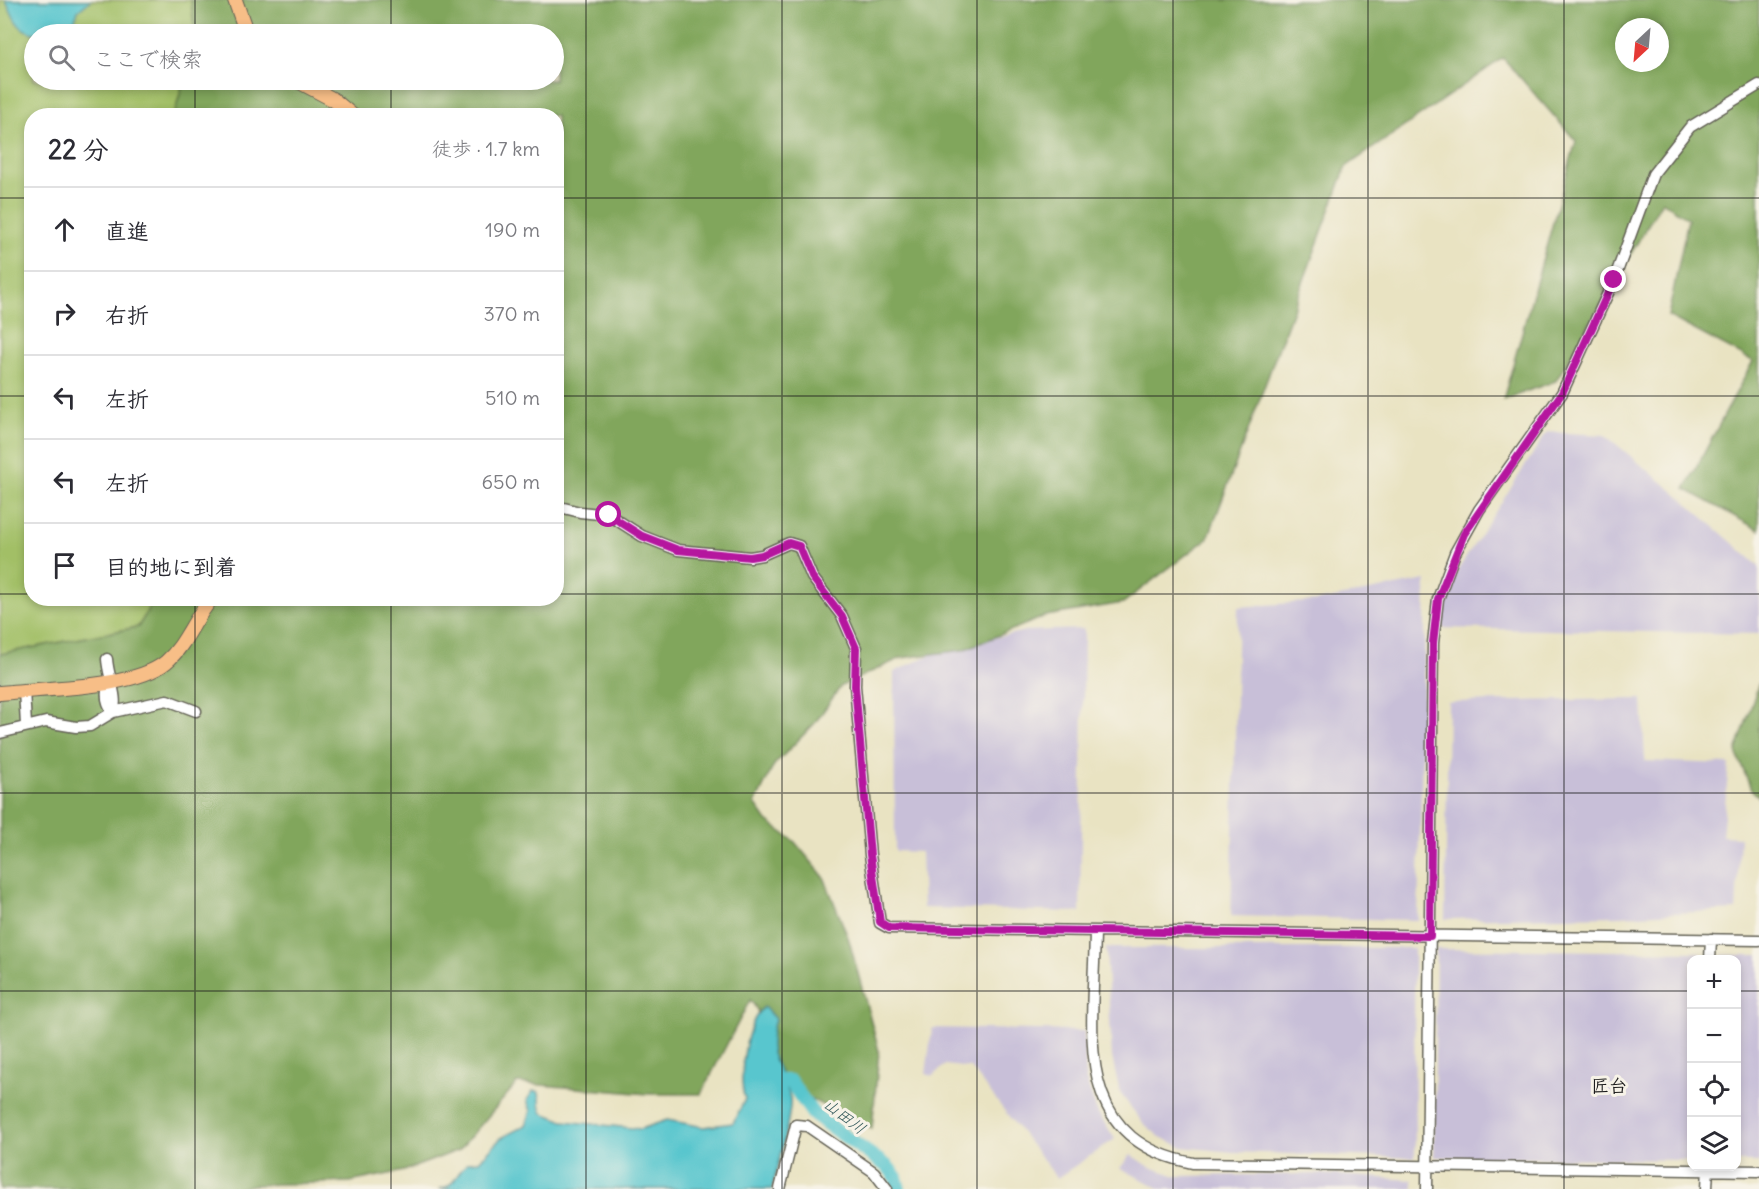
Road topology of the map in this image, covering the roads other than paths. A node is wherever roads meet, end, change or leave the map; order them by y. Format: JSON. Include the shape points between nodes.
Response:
{"nodes":[{"id":1,"x":235,"y":0,"type":"edge"},
{"id":2,"x":243,"y":24,"type":"edge"},
{"id":3,"x":1759,"y":85,"type":"edge"},
{"id":4,"x":315,"y":90,"type":"edge"},
{"id":5,"x":344,"y":108,"type":"edge"},
{"id":6,"x":564,"y":508,"type":"edge"},
{"id":7,"x":206,"y":606,"type":"edge"},
{"id":8,"x":107,"y":659,"type":"dead end"},
{"id":9,"x":109,"y":682,"type":"junction"},
{"id":10,"x":24,"y":690,"type":"junction"},
{"id":11,"x":0,"y":693,"type":"edge"},
{"id":12,"x":196,"y":711,"type":"dead end"},
{"id":13,"x":113,"y":712,"type":"junction"},
{"id":14,"x":26,"y":725,"type":"junction"},
{"id":15,"x":0,"y":733,"type":"edge"},
{"id":16,"x":1095,"y":931,"type":"junction"},
{"id":17,"x":1430,"y":936,"type":"junction"},
{"id":18,"x":1711,"y":939,"type":"junction"},
{"id":19,"x":1759,"y":940,"type":"edge"},
{"id":20,"x":1710,"y":955,"type":"edge"},
{"id":21,"x":1427,"y":1166,"type":"junction"},
{"id":22,"x":1687,"y":1168,"type":"edge"},
{"id":23,"x":1741,"y":1170,"type":"edge"},
{"id":24,"x":1708,"y":1171,"type":"edge"},
{"id":25,"x":1759,"y":1171,"type":"edge"},
{"id":26,"x":780,"y":1189,"type":"edge"},
{"id":27,"x":887,"y":1189,"type":"edge"},
{"id":28,"x":1427,"y":1189,"type":"edge"},
{"id":29,"x":1707,"y":1189,"type":"edge"}],
"edges":[{"from":1,"to":2,"type":"main road"},
{"from":3,"to":17,"type":"street","via":[[1690,127],[1653,174],[1618,271],[1562,393],[1474,518],[1444,579],[1433,643]]},
{"from":4,"to":5,"type":"main road"},
{"from":6,"to":16,"type":"street","via":[[609,515],[642,536],[678,550],[750,557],[789,543],[799,546],[812,577],[842,616],[856,648],[855,686],[880,922],[889,928]]},
{"from":7,"to":9,"type":"main road","via":[[166,663],[140,676]]},
{"from":8,"to":9,"type":"street"},
{"from":9,"to":10,"type":"main road"},
{"from":9,"to":13,"type":"street","via":[[114,689]]},
{"from":10,"to":11,"type":"main road"},
{"from":10,"to":14,"type":"street"},
{"from":12,"to":13,"type":"street","via":[[167,700]]},
{"from":13,"to":14,"type":"street","via":[[90,726],[46,722]]},
{"from":14,"to":15,"type":"street"},
{"from":16,"to":17,"type":"street"},
{"from":16,"to":21,"type":"street","via":[[1096,1076],[1107,1108],[1133,1140],[1161,1155],[1194,1163]]},
{"from":17,"to":18,"type":"street"},
{"from":17,"to":21,"type":"street"},
{"from":18,"to":19,"type":"street"},
{"from":18,"to":20,"type":"street"},
{"from":21,"to":22,"type":"street"},
{"from":21,"to":28,"type":"street"},
{"from":23,"to":25,"type":"street"},
{"from":24,"to":29,"type":"street"},
{"from":26,"to":27,"type":"street","via":[[796,1125],[807,1126],[873,1172]]}]}
